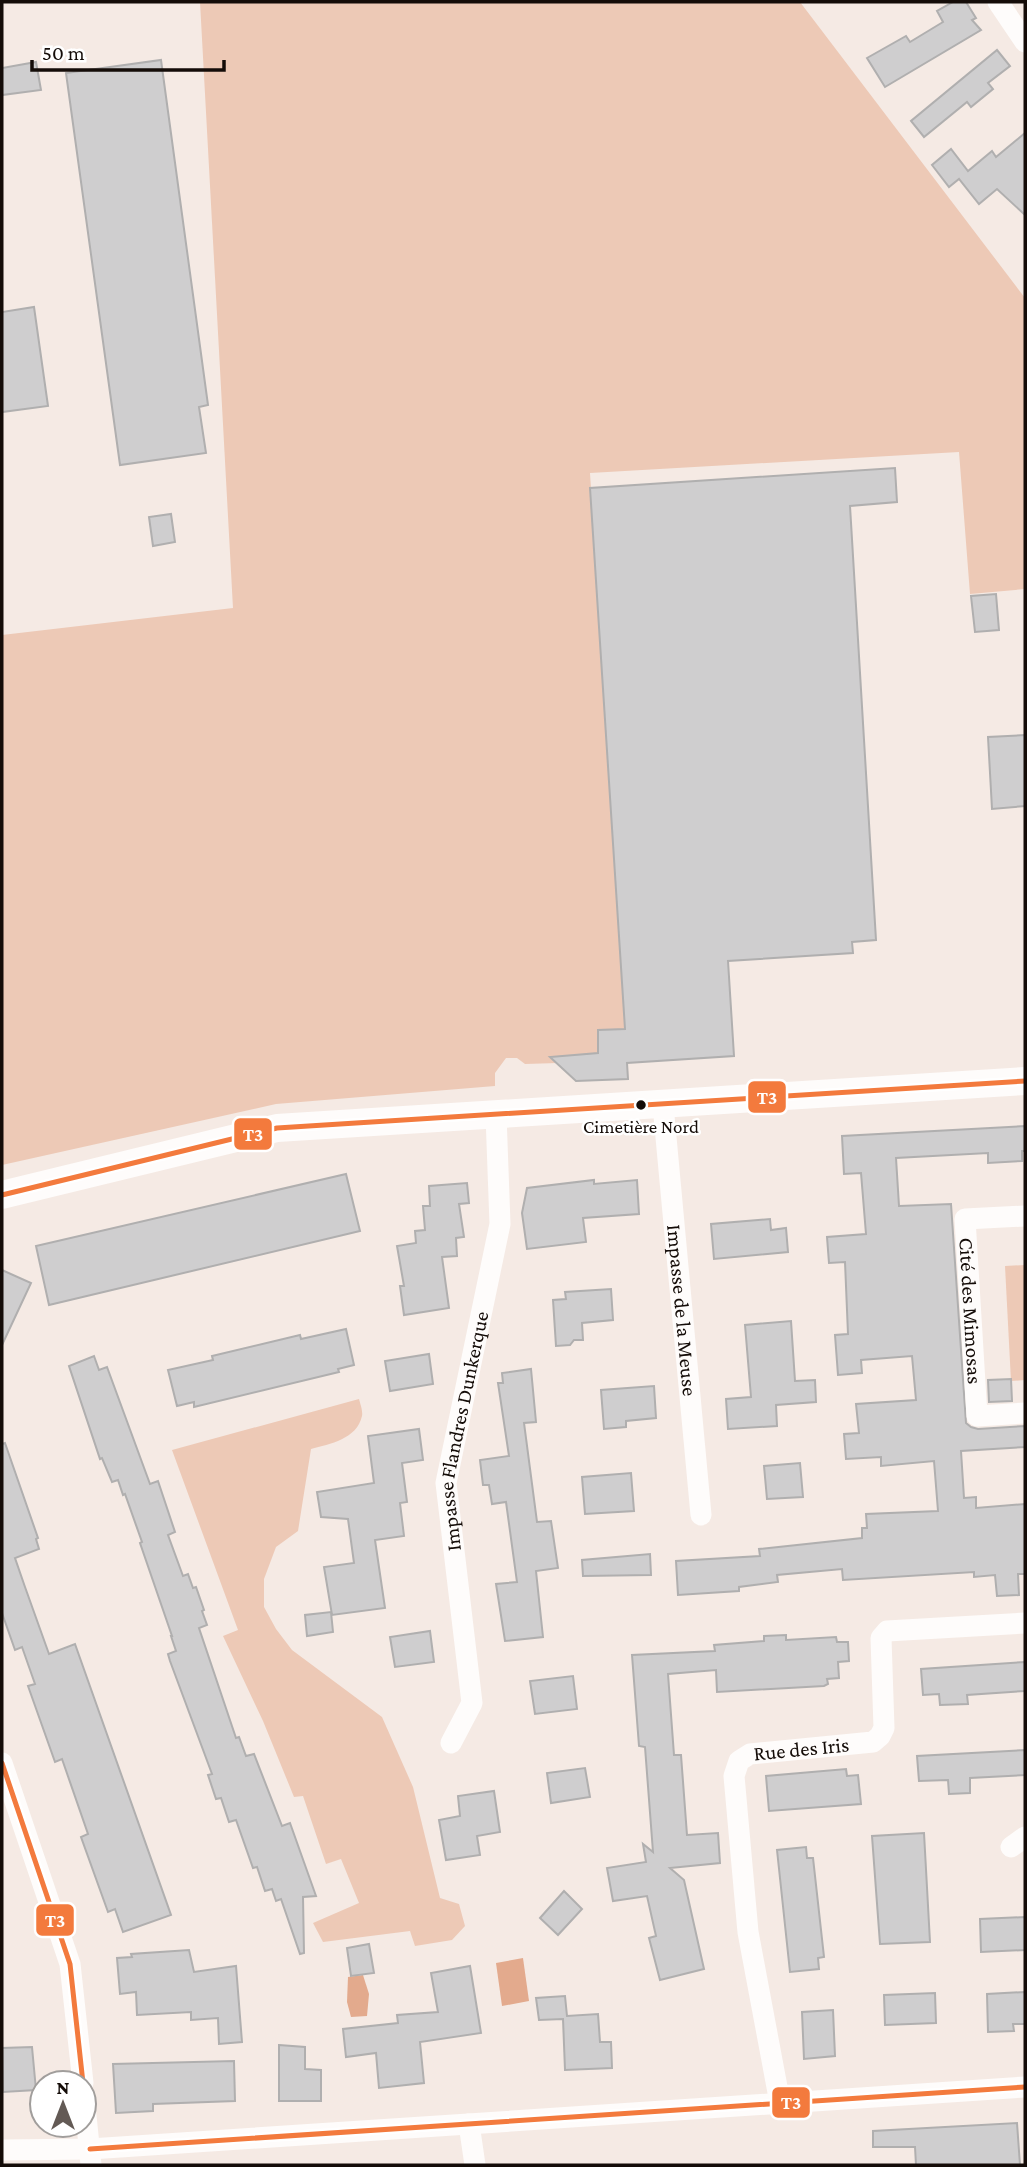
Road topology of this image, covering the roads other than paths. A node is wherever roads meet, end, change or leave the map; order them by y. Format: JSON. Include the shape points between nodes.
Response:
{"nodes":[{"id":1,"x":998,"y":2,"type":"edge"},
{"id":2,"x":1025,"y":42,"type":"edge"},
{"id":3,"x":1025,"y":1081,"type":"edge"},
{"id":4,"x":663,"y":1105,"type":"junction"},
{"id":5,"x":496,"y":1115,"type":"junction"},
{"id":6,"x":2,"y":1195,"type":"edge"},
{"id":7,"x":1025,"y":1216,"type":"edge"},
{"id":8,"x":1025,"y":1413,"type":"edge"},
{"id":9,"x":701,"y":1515,"type":"dead end"},
{"id":10,"x":1025,"y":1623,"type":"edge"},
{"id":11,"x":451,"y":1743,"type":"dead end"},
{"id":12,"x":2,"y":1763,"type":"edge"},
{"id":13,"x":81,"y":2069,"type":"edge"},
{"id":14,"x":1025,"y":2087,"type":"edge"},
{"id":15,"x":780,"y":2103,"type":"junction"},
{"id":16,"x":469,"y":2124,"type":"junction"},
{"id":17,"x":88,"y":2139,"type":"edge"},
{"id":18,"x":2,"y":2150,"type":"edge"},
{"id":19,"x":90,"y":2157,"type":"edge"},
{"id":20,"x":475,"y":2165,"type":"edge"}],
"edges":[{"from":1,"to":2,"type":"street"},
{"from":3,"to":4,"type":"main road"},
{"from":4,"to":5,"type":"main road"},
{"from":4,"to":9,"type":"street","name":"Impasse de la Meuse"},
{"from":5,"to":6,"type":"main road","via":[[277,1128]]},
{"from":5,"to":11,"type":"street","name":"Impasse Flandres Dunkerque","via":[[500,1224],[446,1483],[472,1703]]},
{"from":7,"to":8,"type":"street","name":"Cité des Mimosas","via":[[965,1219],[977,1416]]},
{"from":10,"to":15,"type":"street","name":"Rue des Iris","via":[[887,1631],[881,1638],[884,1728],[880,1736],[873,1742],[750,1754],[739,1761],[734,1776],[748,1932]]},
{"from":12,"to":13,"type":"street","via":[[70,1964]]},
{"from":14,"to":15,"type":"street"},
{"from":15,"to":16,"type":"street"},
{"from":16,"to":19,"type":"street"},
{"from":16,"to":20,"type":"street"},
{"from":17,"to":19,"type":"street"},
{"from":18,"to":19,"type":"street"}]}
